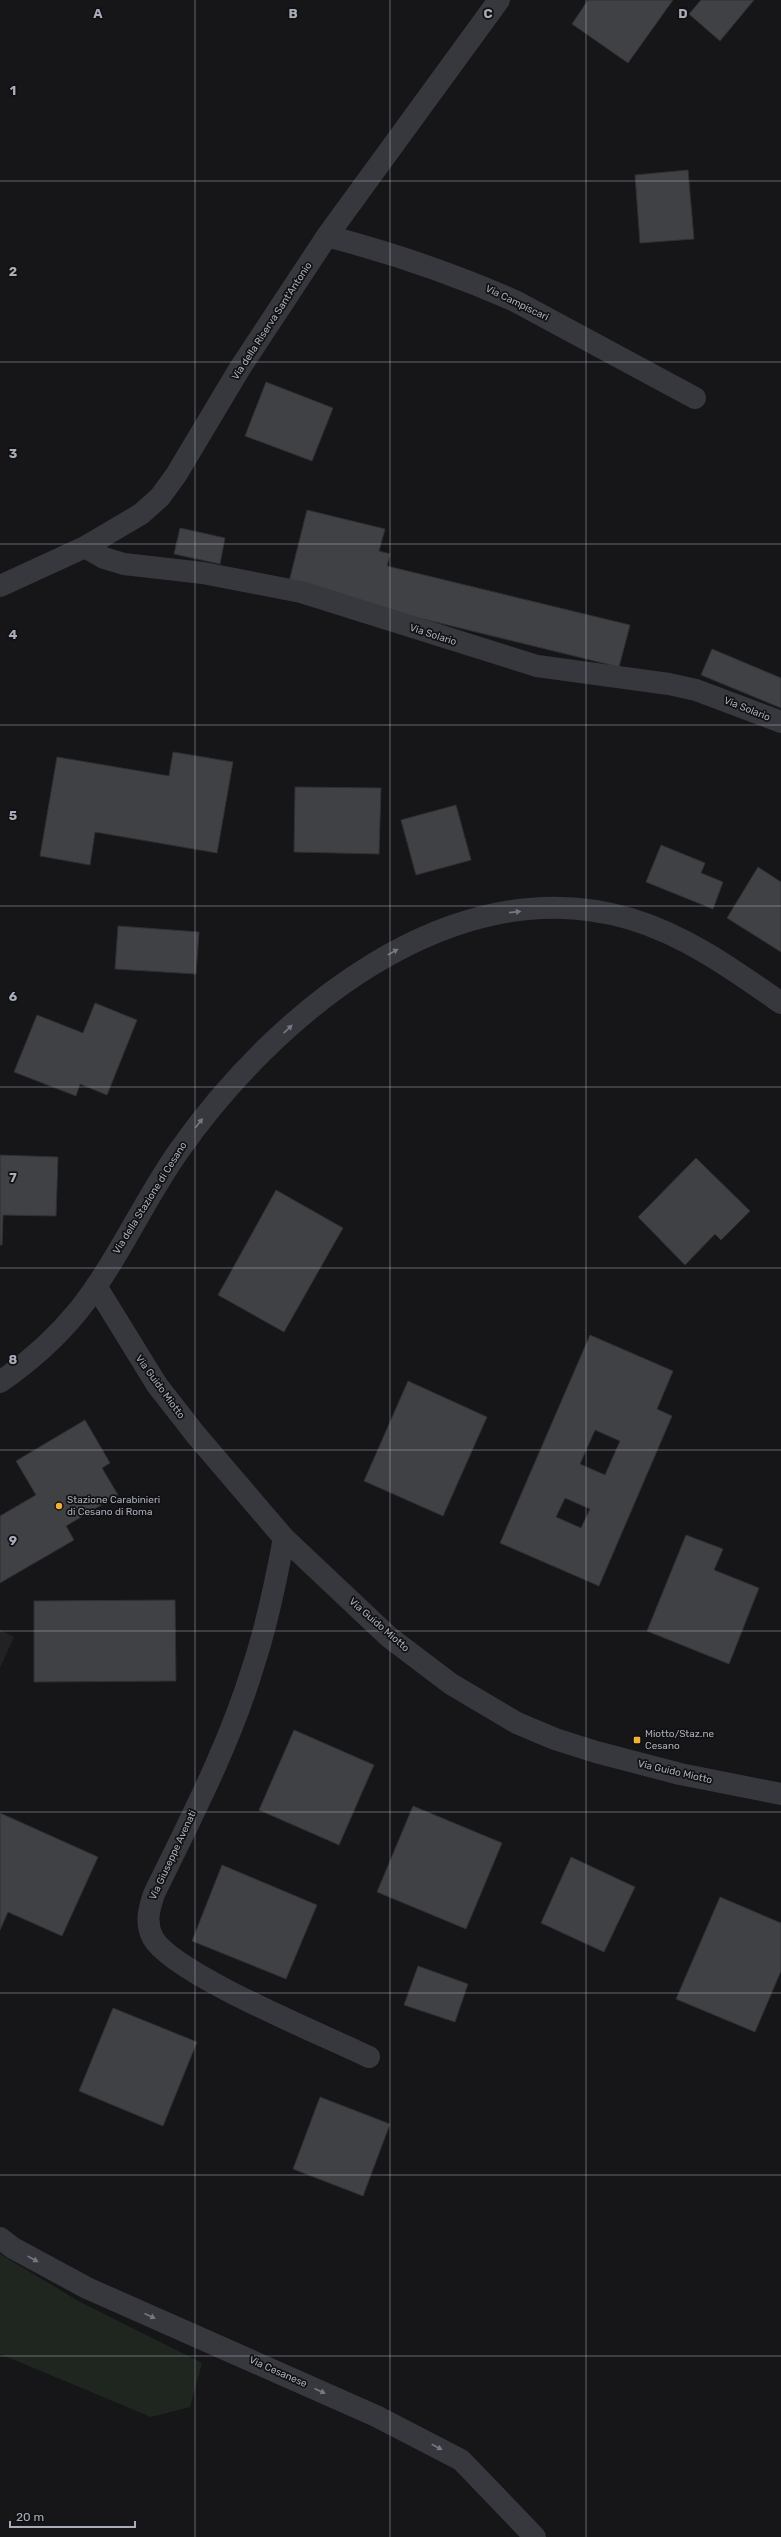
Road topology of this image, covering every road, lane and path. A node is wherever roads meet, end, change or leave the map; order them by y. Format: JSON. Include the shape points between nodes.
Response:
{"nodes":[{"id":1,"x":499,"y":0,"type":"edge"},
{"id":2,"x":327,"y":236,"type":"junction"},
{"id":3,"x":695,"y":398,"type":"dead end"},
{"id":4,"x":85,"y":547,"type":"junction"},
{"id":5,"x":0,"y":586,"type":"edge"},
{"id":6,"x":781,"y":722,"type":"edge"},
{"id":7,"x":781,"y":1003,"type":"edge"},
{"id":8,"x":96,"y":1286,"type":"junction"},
{"id":9,"x":0,"y":1382,"type":"edge"},
{"id":10,"x":284,"y":1538,"type":"junction"},
{"id":11,"x":781,"y":1794,"type":"edge"},
{"id":12,"x":369,"y":2057,"type":"dead end"},
{"id":13,"x":0,"y":2238,"type":"edge"},
{"id":14,"x":535,"y":2537,"type":"edge"}],
"edges":[{"from":1,"to":2,"type":"street","name":"Via della Riserva Sant'Antonio"},
{"from":2,"to":3,"type":"street","name":"Via Campiscari","via":[[435,268],[488,289]]},
{"from":2,"to":4,"type":"street","name":"Via della Riserva Sant'Antonio","via":[[240,368],[168,487],[141,514]]},
{"from":4,"to":5,"type":"street","name":"Via della Riserva Sant'Antonio"},
{"from":4,"to":6,"type":"street","name":"Via Solario","via":[[104,558],[124,564],[203,573],[301,592],[537,666],[696,690]]},
{"from":8,"to":7,"type":"street","name":"Via della Stazione di Cesano","one_way":true,"via":[[178,1151],[232,1083],[298,1019],[321,1001],[367,967],[403,946],[434,933],[501,914],[564,908],[595,911],[630,919],[691,944]]},
{"from":8,"to":9,"type":"street","name":"Via della Stazione di Cesano","via":[[80,1309],[47,1344]]},
{"from":8,"to":10,"type":"street","name":"Via Guido Miotto","via":[[157,1385]]},
{"from":10,"to":11,"type":"street","name":"Via Guido Miotto","via":[[389,1637],[450,1684],[517,1722],[555,1739],[596,1752],[680,1774]]},
{"from":10,"to":12,"type":"street","name":"Via Giuseppe Avenati","via":[[270,1608],[253,1668],[223,1748],[154,1894],[148,1910],[148,1923],[153,1938],[165,1952],[210,1982]]},
{"from":13,"to":14,"type":"street","name":"Via Cesanese","one_way":true,"via":[[20,2252],[87,2288],[376,2416],[460,2460]]}]}
